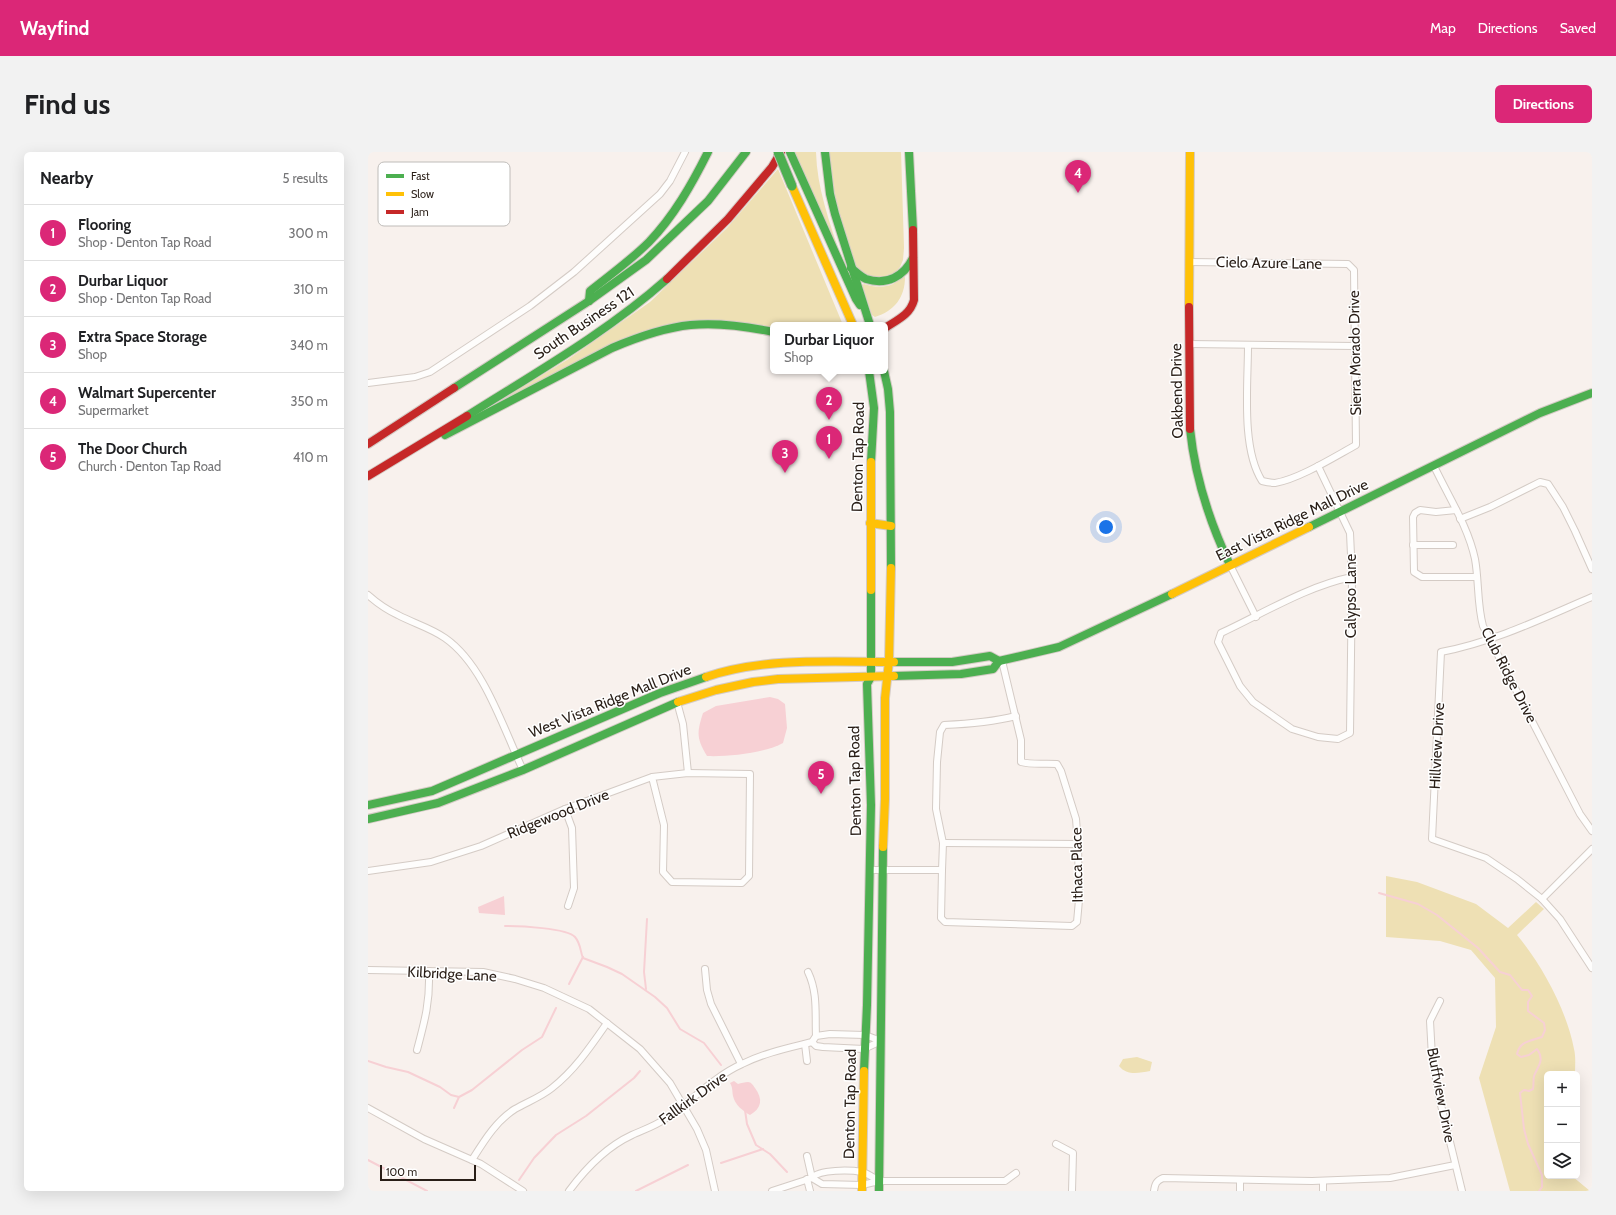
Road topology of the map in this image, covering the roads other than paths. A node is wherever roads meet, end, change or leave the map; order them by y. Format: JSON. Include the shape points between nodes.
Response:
{"nodes":[{"id":1,"x":685,"y":152,"type":"edge"},
{"id":2,"x":708,"y":152,"type":"edge"},
{"id":3,"x":746,"y":152,"type":"edge"},
{"id":4,"x":778,"y":152,"type":"edge"},
{"id":5,"x":781,"y":152,"type":"edge"},
{"id":6,"x":790,"y":152,"type":"edge"},
{"id":7,"x":825,"y":152,"type":"edge"},
{"id":8,"x":910,"y":152,"type":"edge"},
{"id":9,"x":1190,"y":152,"type":"edge"},
{"id":10,"x":914,"y":255,"type":"junction"},
{"id":11,"x":1190,"y":262,"type":"junction"},
{"id":12,"x":1348,"y":264,"type":"joint"},
{"id":13,"x":851,"y":268,"type":"junction"},
{"id":14,"x":589,"y":301,"type":"junction"},
{"id":15,"x":864,"y":310,"type":"junction"},
{"id":16,"x":897,"y":321,"type":"junction"},
{"id":17,"x":852,"y":322,"type":"edge"},
{"id":18,"x":869,"y":322,"type":"edge"},
{"id":19,"x":888,"y":326,"type":"edge"},
{"id":20,"x":770,"y":331,"type":"edge"},
{"id":21,"x":888,"y":332,"type":"edge"},
{"id":22,"x":1190,"y":344,"type":"junction"},
{"id":23,"x":1248,"y":346,"type":"junction"},
{"id":24,"x":1355,"y":346,"type":"junction"},
{"id":25,"x":869,"y":374,"type":"edge"},
{"id":26,"x":885,"y":374,"type":"edge"},
{"id":27,"x":368,"y":383,"type":"edge"},
{"id":28,"x":1592,"y":392,"type":"edge"},
{"id":29,"x":368,"y":444,"type":"edge"},
{"id":30,"x":387,"y":464,"type":"junction"},
{"id":31,"x":1318,"y":466,"type":"junction"},
{"id":32,"x":1434,"y":466,"type":"junction"},
{"id":33,"x":368,"y":476,"type":"edge"},
{"id":34,"x":1456,"y":510,"type":"junction"},
{"id":35,"x":1341,"y":512,"type":"junction"},
{"id":36,"x":1460,"y":519,"type":"junction"},
{"id":37,"x":870,"y":523,"type":"junction"},
{"id":38,"x":891,"y":526,"type":"junction"},
{"id":39,"x":1413,"y":545,"type":"junction"},
{"id":40,"x":1453,"y":545,"type":"dead end"},
{"id":41,"x":1230,"y":565,"type":"junction"},
{"id":42,"x":1592,"y":570,"type":"edge"},
{"id":43,"x":1352,"y":577,"type":"junction"},
{"id":44,"x":1476,"y":577,"type":"junction"},
{"id":45,"x":368,"y":595,"type":"edge"},
{"id":46,"x":1592,"y":597,"type":"edge"},
{"id":47,"x":1256,"y":617,"type":"junction"},
{"id":48,"x":1489,"y":640,"type":"junction"},
{"id":49,"x":871,"y":661,"type":"junction"},
{"id":50,"x":889,"y":661,"type":"junction"},
{"id":51,"x":1001,"y":661,"type":"junction"},
{"id":52,"x":887,"y":676,"type":"junction"},
{"id":53,"x":871,"y":677,"type":"junction"},
{"id":54,"x":679,"y":686,"type":"junction"},
{"id":55,"x":677,"y":702,"type":"junction"},
{"id":56,"x":1016,"y":716,"type":"junction"},
{"id":57,"x":516,"y":755,"type":"junction"},
{"id":58,"x":523,"y":770,"type":"junction"},
{"id":59,"x":688,"y":773,"type":"junction"},
{"id":60,"x":652,"y":777,"type":"junction"},
{"id":61,"x":368,"y":805,"type":"edge"},
{"id":62,"x":565,"y":808,"type":"junction"},
{"id":63,"x":368,"y":819,"type":"edge"},
{"id":64,"x":1592,"y":831,"type":"edge"},
{"id":65,"x":943,"y":843,"type":"junction"},
{"id":66,"x":1078,"y":844,"type":"junction"},
{"id":67,"x":1592,"y":849,"type":"edge"},
{"id":68,"x":869,"y":870,"type":"junction"},
{"id":69,"x":882,"y":870,"type":"junction"},
{"id":70,"x":942,"y":870,"type":"junction"},
{"id":71,"x":368,"y":871,"type":"edge"},
{"id":72,"x":1542,"y":899,"type":"junction"},
{"id":73,"x":568,"y":906,"type":"dead end"},
{"id":74,"x":1592,"y":968,"type":"edge"},
{"id":75,"x":368,"y":970,"type":"edge"},
{"id":76,"x":705,"y":970,"type":"dead end"},
{"id":77,"x":429,"y":971,"type":"junction"},
{"id":78,"x":808,"y":972,"type":"dead end"},
{"id":79,"x":1440,"y":1001,"type":"dead end"},
{"id":80,"x":607,"y":1023,"type":"junction"},
{"id":81,"x":865,"y":1036,"type":"junction"},
{"id":82,"x":811,"y":1041,"type":"junction"},
{"id":83,"x":881,"y":1041,"type":"junction"},
{"id":84,"x":864,"y":1048,"type":"junction"},
{"id":85,"x":416,"y":1050,"type":"dead end"},
{"id":86,"x":807,"y":1061,"type":"dead end"},
{"id":87,"x":741,"y":1064,"type":"junction"},
{"id":88,"x":683,"y":1106,"type":"junction"},
{"id":89,"x":368,"y":1108,"type":"edge"},
{"id":90,"x":1056,"y":1144,"type":"dead end"},
{"id":91,"x":807,"y":1156,"type":"dead end"},
{"id":92,"x":472,"y":1160,"type":"junction"},
{"id":93,"x":1455,"y":1165,"type":"junction"},
{"id":94,"x":863,"y":1172,"type":"junction"},
{"id":95,"x":1016,"y":1173,"type":"dead end"},
{"id":96,"x":810,"y":1178,"type":"junction"},
{"id":97,"x":1240,"y":1180,"type":"junction"},
{"id":98,"x":1323,"y":1180,"type":"junction"},
{"id":99,"x":879,"y":1181,"type":"junction"},
{"id":100,"x":794,"y":1183,"type":"junction"},
{"id":101,"x":862,"y":1188,"type":"edge"},
{"id":102,"x":522,"y":1191,"type":"edge"},
{"id":103,"x":569,"y":1191,"type":"edge"},
{"id":104,"x":715,"y":1191,"type":"edge"},
{"id":105,"x":772,"y":1191,"type":"edge"},
{"id":106,"x":795,"y":1191,"type":"edge"},
{"id":107,"x":810,"y":1191,"type":"edge"},
{"id":108,"x":879,"y":1191,"type":"edge"},
{"id":109,"x":1072,"y":1191,"type":"edge"},
{"id":110,"x":1154,"y":1191,"type":"edge"},
{"id":111,"x":1240,"y":1191,"type":"edge"},
{"id":112,"x":1323,"y":1191,"type":"edge"},
{"id":113,"x":1462,"y":1191,"type":"edge"}],
"edges":[{"from":1,"to":27,"type":"street","via":[[670,181],[652,202],[574,272],[530,306],[430,372],[414,377]]},
{"from":2,"to":14,"type":"main road","via":[[677,209],[649,242],[590,291]]},
{"from":3,"to":14,"type":"main road","name":"South Business 121","via":[[708,201],[679,230],[646,260]]},
{"from":4,"to":17,"type":"main road","bridge":true},
{"from":5,"to":30,"type":"main road","name":"South Business 121","via":[[772,167],[728,220],[649,295],[616,320],[542,368]]},
{"from":6,"to":15,"type":"main road","via":[[856,299]]},
{"from":7,"to":13,"type":"main road","via":[[830,194]]},
{"from":8,"to":10,"type":"main road"},
{"from":9,"to":11,"type":"main road","name":"Oakbend Drive"},
{"from":10,"to":13,"type":"main road","via":[[902,275],[881,282],[865,278]]},
{"from":10,"to":16,"type":"main road","via":[[912,308]]},
{"from":11,"to":12,"type":"street","name":"Cielo Azure Lane"},
{"from":11,"to":22,"type":"main road","name":"Oakbend Drive"},
{"from":12,"to":24,"type":"street","name":"Sierra Morado Drive","via":[[1354,270]]},
{"from":13,"to":15,"type":"main road"},
{"from":14,"to":29,"type":"main road","name":"South Business 121"},
{"from":15,"to":18,"type":"main road"},
{"from":16,"to":19,"type":"main road"},
{"from":16,"to":21,"type":"main road"},
{"from":20,"to":30,"type":"main road","via":[[733,324],[704,323],[686,324],[643,334],[598,354],[394,463]]},
{"from":22,"to":23,"type":"street"},
{"from":22,"to":41,"type":"main road","name":"Oakbend Drive","via":[[1190,424],[1193,460],[1211,523]]},
{"from":23,"to":24,"type":"street"},
{"from":23,"to":31,"type":"street","via":[[1249,438],[1257,473],[1262,482],[1274,483]]},
{"from":24,"to":31,"type":"street","name":"Sierra Morado Drive","via":[[1356,445]]},
{"from":25,"to":37,"type":"main road","name":"Denton Tap Road","via":[[874,408]]},
{"from":26,"to":38,"type":"main road","name":"Denton Tap Road","via":[[890,412]]},
{"from":28,"to":32,"type":"main road","name":"East Vista Ridge Mall Drive","via":[[1540,413]]},
{"from":30,"to":33,"type":"main road","name":"South Business 121"},
{"from":31,"to":35,"type":"street","name":"Calypso Lane"},
{"from":32,"to":34,"type":"street","name":"Club Ridge Drive"},
{"from":32,"to":35,"type":"main road","name":"East Vista Ridge Mall Drive"},
{"from":34,"to":36,"type":"street","name":"Club Ridge Drive"},
{"from":34,"to":39,"type":"street","via":[[1418,510],[1413,518]]},
{"from":35,"to":41,"type":"main road","name":"East Vista Ridge Mall Drive"},
{"from":35,"to":43,"type":"street","name":"Calypso Lane","via":[[1350,533]]},
{"from":36,"to":42,"type":"street","via":[[1543,482],[1548,484],[1563,507]]},
{"from":36,"to":44,"type":"street","name":"Club Ridge Drive","via":[[1475,559]]},
{"from":37,"to":38,"type":"main road"},
{"from":37,"to":49,"type":"main road","name":"Denton Tap Road"},
{"from":38,"to":50,"type":"main road","name":"Denton Tap Road"},
{"from":39,"to":40,"type":"street"},
{"from":39,"to":44,"type":"street","via":[[1413,569],[1417,576]]},
{"from":41,"to":47,"type":"street","name":"Oakbend Drive"},
{"from":41,"to":51,"type":"main road","name":"East Vista Ridge Mall Drive","via":[[1059,647]]},
{"from":43,"to":47,"type":"street","via":[[1317,586]]},
{"from":43,"to":47,"type":"street","name":"Calypso Lane","via":[[1350,733],[1338,739],[1318,737],[1292,729],[1254,702],[1240,686],[1218,642],[1221,633]]},
{"from":44,"to":48,"type":"street","name":"Club Ridge Drive","via":[[1479,612]]},
{"from":45,"to":57,"type":"street","via":[[398,615],[444,637],[459,649],[472,664],[482,682]]},
{"from":46,"to":48,"type":"street"},
{"from":48,"to":64,"type":"street","name":"Club Ridge Drive","via":[[1580,814]]},
{"from":48,"to":72,"type":"street","name":"Hillview Drive","via":[[1441,652],[1432,839],[1486,858]]},
{"from":49,"to":50,"type":"main road","name":"East Vista Ridge Mall Drive"},
{"from":49,"to":53,"type":"main road","name":"Denton Tap Road"},
{"from":49,"to":54,"type":"main road","name":"West Vista Ridge Mall Drive","via":[[795,662],[739,669]]},
{"from":50,"to":51,"type":"main road","name":"East Vista Ridge Mall Drive","via":[[952,662],[990,656]]},
{"from":50,"to":52,"type":"main road","name":"Denton Tap Road"},
{"from":51,"to":52,"type":"main road","name":"East Vista Ridge Mall Drive","via":[[993,669],[961,674]]},
{"from":51,"to":56,"type":"street","name":"Ithaca Place"},
{"from":52,"to":53,"type":"main road","name":"East Vista Ridge Mall Drive"},
{"from":52,"to":69,"type":"main road","name":"Denton Tap Road"},
{"from":53,"to":55,"type":"main road","name":"West Vista Ridge Mall Drive","via":[[799,678],[753,682]]},
{"from":53,"to":68,"type":"main road","name":"Denton Tap Road","via":[[867,684],[871,805]]},
{"from":54,"to":55,"type":"main road"},
{"from":54,"to":57,"type":"main road","name":"West Vista Ridge Mall Drive"},
{"from":55,"to":58,"type":"main road","name":"West Vista Ridge Mall Drive"},
{"from":55,"to":59,"type":"street","via":[[683,724]]},
{"from":56,"to":65,"type":"street","via":[[987,722],[944,725],[940,732],[937,762],[936,808]]},
{"from":56,"to":66,"type":"street","name":"Ithaca Place","via":[[1021,740],[1021,762],[1057,764],[1061,771],[1076,819]]},
{"from":57,"to":58,"type":"street"},
{"from":57,"to":61,"type":"main road","name":"West Vista Ridge Mall Drive","via":[[432,791]]},
{"from":58,"to":63,"type":"main road","name":"West Vista Ridge Mall Drive","via":[[438,803]]},
{"from":59,"to":60,"type":"street","name":"Ridgewood Drive"},
{"from":59,"to":60,"type":"street","name":"Ridgewood Drive","via":[[750,774],[749,876],[742,883],[672,882],[663,872],[664,825]]},
{"from":60,"to":62,"type":"street","name":"Ridgewood Drive"},
{"from":62,"to":71,"type":"street","name":"Ridgewood Drive","via":[[467,851],[431,862]]},
{"from":62,"to":73,"type":"street","via":[[572,828],[574,888]]},
{"from":65,"to":66,"type":"street"},
{"from":65,"to":70,"type":"street"},
{"from":66,"to":70,"type":"street","name":"Ithaca Place","via":[[1079,900],[1076,922],[1072,926],[945,922],[941,918]]},
{"from":67,"to":72,"type":"street"},
{"from":68,"to":69,"type":"street"},
{"from":68,"to":81,"type":"main road","name":"Denton Tap Road"},
{"from":69,"to":70,"type":"street"},
{"from":69,"to":83,"type":"main road","name":"Denton Tap Road"},
{"from":72,"to":74,"type":"street","via":[[1560,919]]},
{"from":75,"to":77,"type":"street","name":"Kilbridge Lane"},
{"from":76,"to":87,"type":"street","via":[[711,1004]]},
{"from":77,"to":80,"type":"street","name":"Kilbridge Lane","via":[[483,972],[522,981],[567,998]]},
{"from":77,"to":85,"type":"street","via":[[427,1013]]},
{"from":78,"to":82,"type":"street","via":[[815,994]]},
{"from":79,"to":93,"type":"street","name":"Bluffview Drive","via":[[1430,1021],[1432,1057]]},
{"from":80,"to":88,"type":"street","name":"Kilbridge Lane","via":[[656,1065]]},
{"from":80,"to":92,"type":"street","via":[[567,1074],[552,1088],[514,1110],[497,1124]]},
{"from":81,"to":82,"type":"street","name":"Fallkirk Drive","via":[[830,1034]]},
{"from":81,"to":83,"type":"street","name":"Fallkirk Drive"},
{"from":81,"to":84,"type":"main road","name":"Denton Tap Road"},
{"from":82,"to":84,"type":"street","via":[[822,1047]]},
{"from":82,"to":86,"type":"street"},
{"from":82,"to":87,"type":"street","name":"Fallkirk Drive"},
{"from":83,"to":84,"type":"street"},
{"from":83,"to":99,"type":"main road","name":"Denton Tap Road"},
{"from":84,"to":94,"type":"main road","name":"Denton Tap Road"},
{"from":87,"to":88,"type":"street","name":"Fallkirk Drive","via":[[703,1089]]},
{"from":88,"to":103,"type":"street","name":"Fallkirk Drive","via":[[664,1120],[615,1145],[588,1167]]},
{"from":88,"to":104,"type":"street","name":"Kilbridge Lane","via":[[706,1150]]},
{"from":89,"to":92,"type":"street","via":[[424,1139]]},
{"from":90,"to":109,"type":"street","via":[[1073,1153]]},
{"from":91,"to":96,"type":"street"},
{"from":92,"to":102,"type":"street"},
{"from":93,"to":98,"type":"street","via":[[1390,1178]]},
{"from":93,"to":113,"type":"street","name":"Bluffview Drive"},
{"from":94,"to":96,"type":"street","via":[[822,1172]]},
{"from":94,"to":99,"type":"street"},
{"from":94,"to":101,"type":"main road","name":"Denton Tap Road"},
{"from":95,"to":99,"type":"street","via":[[1005,1181],[996,1182]]},
{"from":96,"to":100,"type":"street"},
{"from":96,"to":101,"type":"street","via":[[822,1184]]},
{"from":96,"to":107,"type":"street"},
{"from":97,"to":98,"type":"street"},
{"from":97,"to":110,"type":"street","via":[[1163,1178],[1155,1184]]},
{"from":97,"to":111,"type":"street"},
{"from":98,"to":112,"type":"street"},
{"from":99,"to":101,"type":"street"},
{"from":99,"to":108,"type":"main road","name":"Denton Tap Road"},
{"from":100,"to":105,"type":"street"},
{"from":100,"to":106,"type":"street"}]}
